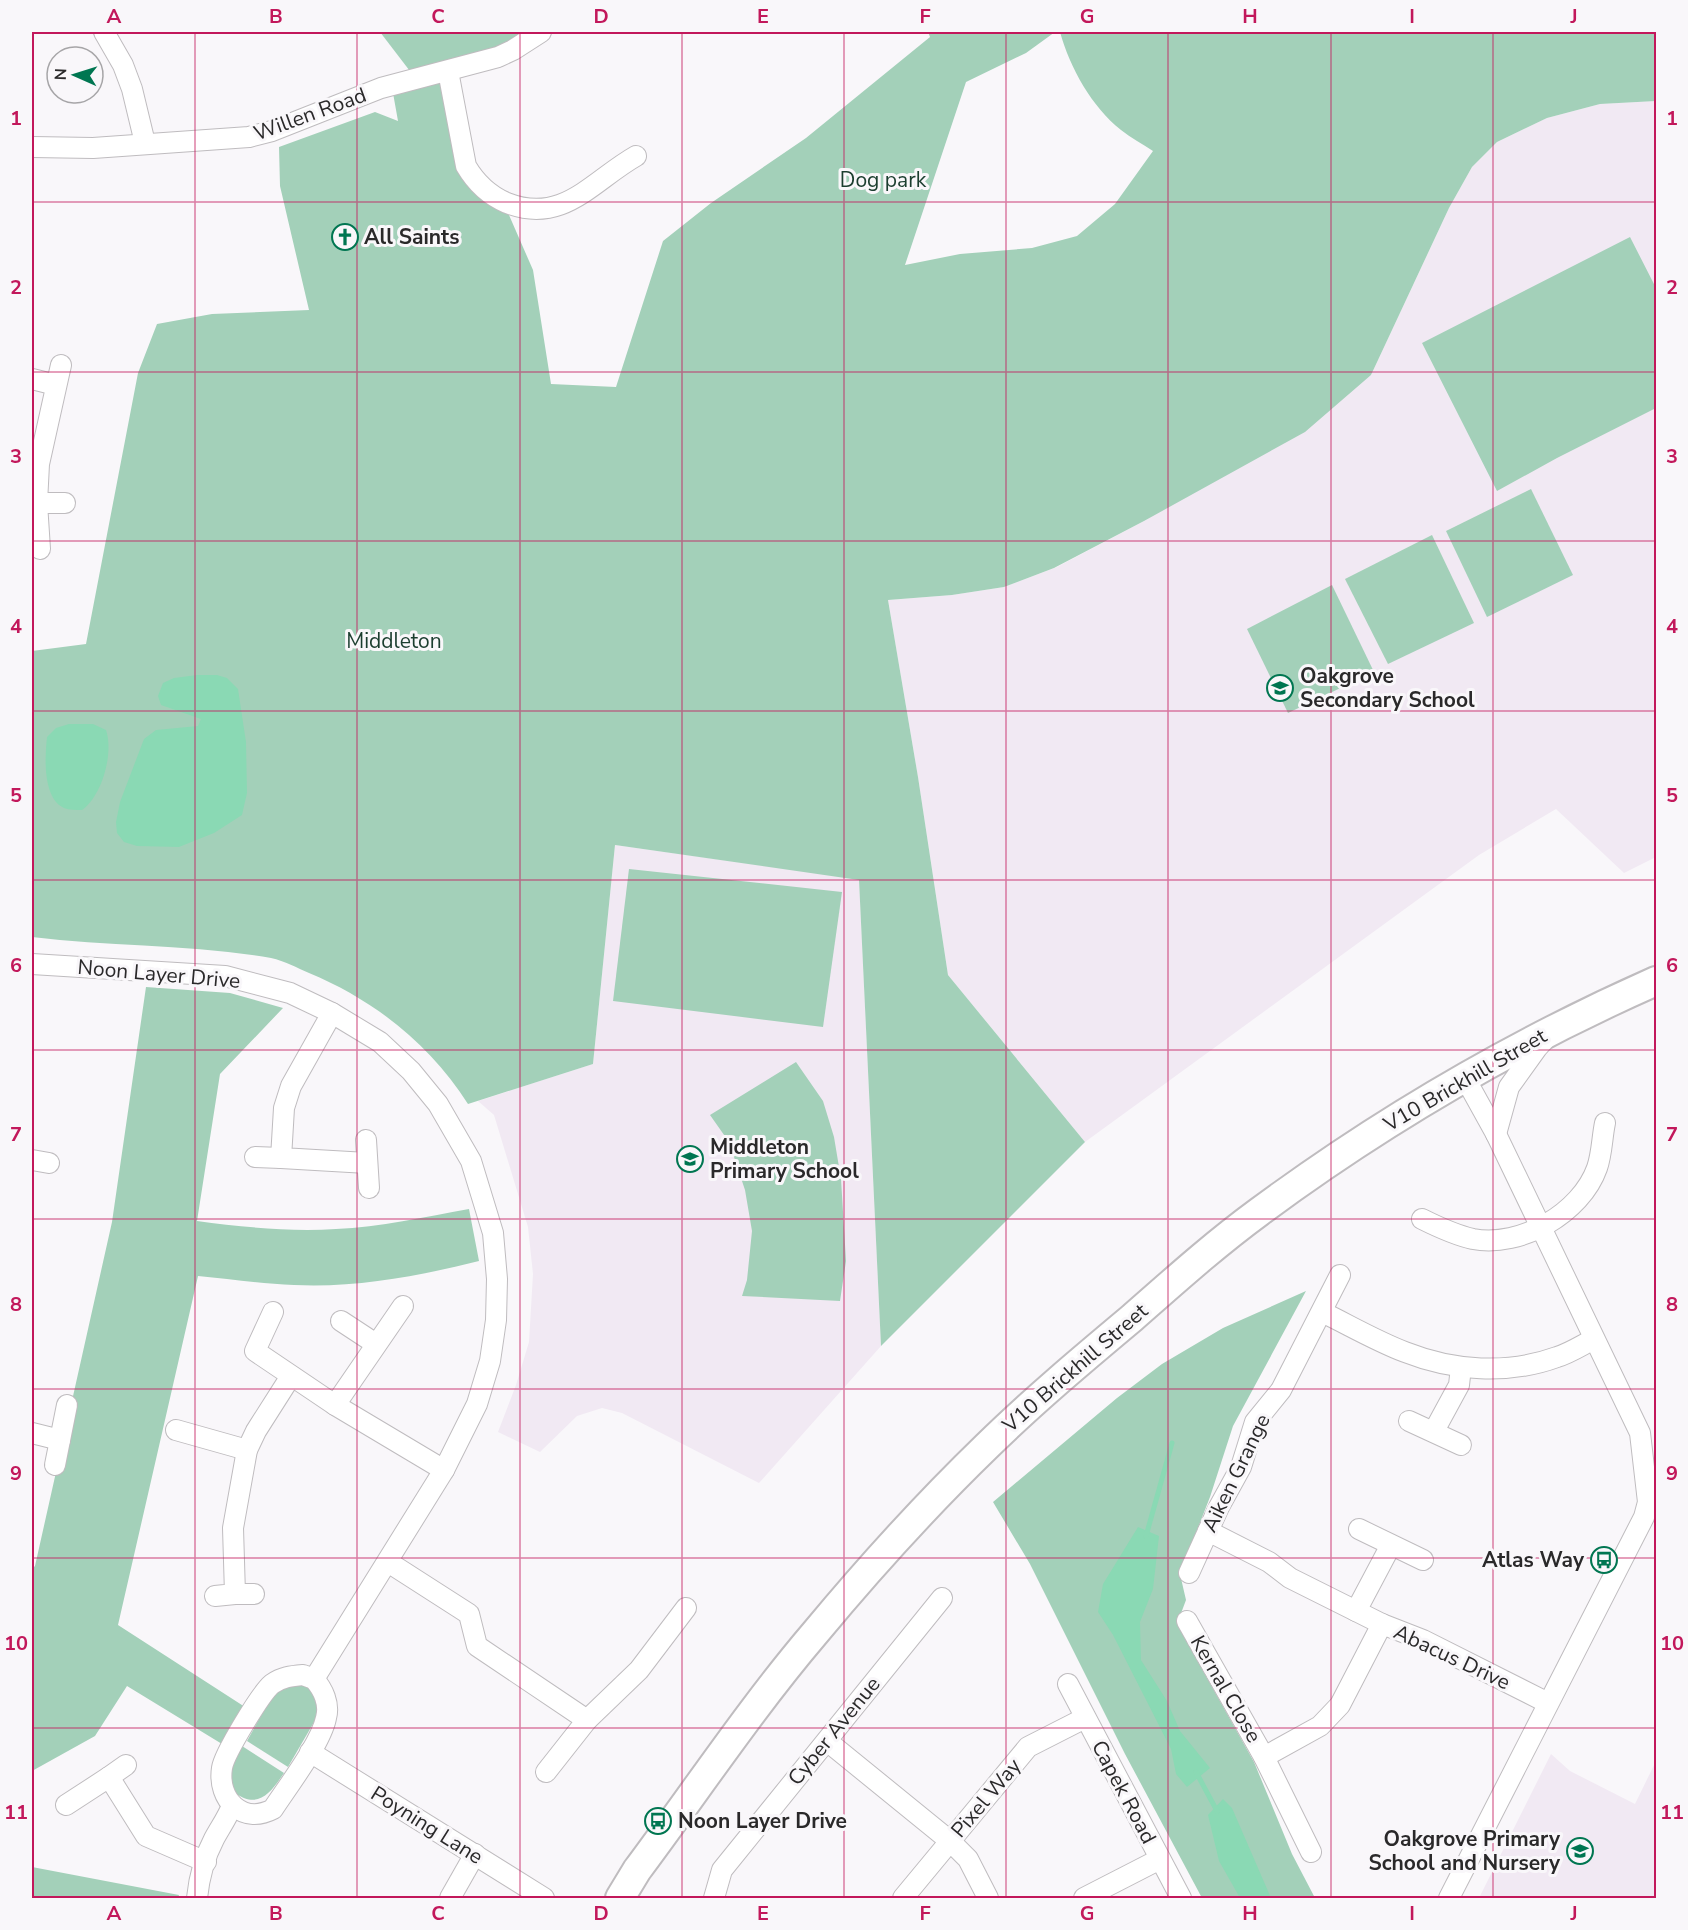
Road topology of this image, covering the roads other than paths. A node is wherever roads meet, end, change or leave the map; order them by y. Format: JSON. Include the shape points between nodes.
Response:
{"nodes":[{"id":1,"x":104,"y":32,"type":"edge"},
{"id":2,"x":541,"y":32,"type":"edge"},
{"id":3,"x":448,"y":71,"type":"junction"},
{"id":4,"x":145,"y":143,"type":"junction"},
{"id":5,"x":32,"y":147,"type":"edge"},
{"id":6,"x":636,"y":156,"type":"dead end"},
{"id":7,"x":61,"y":365,"type":"dead end"},
{"id":8,"x":32,"y":379,"type":"edge"},
{"id":9,"x":56,"y":385,"type":"junction"},
{"id":10,"x":37,"y":503,"type":"junction"},
{"id":11,"x":65,"y":503,"type":"dead end"},
{"id":12,"x":40,"y":549,"type":"dead end"},
{"id":13,"x":32,"y":964,"type":"edge"},
{"id":14,"x":1656,"y":981,"type":"edge"},
{"id":15,"x":332,"y":1012,"type":"junction"},
{"id":16,"x":1559,"y":1026,"type":"junction"},
{"id":17,"x":1465,"y":1078,"type":"junction"},
{"id":18,"x":1605,"y":1122,"type":"dead end"},
{"id":19,"x":1496,"y":1134,"type":"junction"},
{"id":20,"x":366,"y":1140,"type":"dead end"},
{"id":21,"x":255,"y":1157,"type":"dead end"},
{"id":22,"x":281,"y":1158,"type":"junction"},
{"id":23,"x":367,"y":1163,"type":"junction"},
{"id":24,"x":369,"y":1188,"type":"dead end"},
{"id":25,"x":1422,"y":1219,"type":"dead end"},
{"id":26,"x":1540,"y":1227,"type":"junction"},
{"id":27,"x":1340,"y":1275,"type":"dead end"},
{"id":28,"x":403,"y":1306,"type":"dead end"},
{"id":29,"x":273,"y":1312,"type":"dead end"},
{"id":30,"x":1322,"y":1312,"type":"junction"},
{"id":31,"x":341,"y":1321,"type":"dead end"},
{"id":32,"x":1594,"y":1339,"type":"junction"},
{"id":33,"x":376,"y":1344,"type":"junction"},
{"id":34,"x":1461,"y":1367,"type":"junction"},
{"id":35,"x":291,"y":1376,"type":"junction"},
{"id":36,"x":67,"y":1405,"type":"dead end"},
{"id":37,"x":335,"y":1405,"type":"junction"},
{"id":38,"x":1409,"y":1420,"type":"dead end"},
{"id":39,"x":176,"y":1430,"type":"dead end"},
{"id":40,"x":1434,"y":1431,"type":"junction"},
{"id":41,"x":32,"y":1433,"type":"edge"},
{"id":42,"x":60,"y":1440,"type":"junction"},
{"id":43,"x":1461,"y":1445,"type":"dead end"},
{"id":44,"x":247,"y":1450,"type":"junction"},
{"id":45,"x":55,"y":1465,"type":"dead end"},
{"id":46,"x":444,"y":1470,"type":"junction"},
{"id":47,"x":1359,"y":1529,"type":"dead end"},
{"id":48,"x":1208,"y":1531,"type":"junction"},
{"id":49,"x":1391,"y":1545,"type":"junction"},
{"id":50,"x":1423,"y":1560,"type":"dead end"},
{"id":51,"x":388,"y":1562,"type":"junction"},
{"id":52,"x":1189,"y":1573,"type":"dead end"},
{"id":53,"x":215,"y":1596,"type":"dead end"},
{"id":54,"x":942,"y":1598,"type":"dead end"},
{"id":55,"x":686,"y":1608,"type":"dead end"},
{"id":56,"x":1356,"y":1611,"type":"junction"},
{"id":57,"x":1187,"y":1621,"type":"dead end"},
{"id":58,"x":1382,"y":1624,"type":"junction"},
{"id":59,"x":314,"y":1679,"type":"junction"},
{"id":60,"x":1068,"y":1684,"type":"dead end"},
{"id":61,"x":1548,"y":1703,"type":"junction"},
{"id":62,"x":1085,"y":1718,"type":"junction"},
{"id":63,"x":587,"y":1720,"type":"junction"},
{"id":64,"x":827,"y":1741,"type":"junction"},
{"id":65,"x":310,"y":1752,"type":"junction"},
{"id":66,"x":1264,"y":1757,"type":"junction"},
{"id":67,"x":126,"y":1765,"type":"dead end"},
{"id":68,"x":546,"y":1772,"type":"dead end"},
{"id":69,"x":109,"y":1777,"type":"junction"},
{"id":70,"x":66,"y":1805,"type":"dead end"},
{"id":71,"x":232,"y":1806,"type":"junction"},
{"id":72,"x":950,"y":1841,"type":"junction"},
{"id":73,"x":1311,"y":1852,"type":"dead end"},
{"id":74,"x":475,"y":1854,"type":"junction"},
{"id":75,"x":1160,"y":1859,"type":"junction"},
{"id":76,"x":206,"y":1862,"type":"junction"},
{"id":77,"x":197,"y":1899,"type":"edge"},
{"id":78,"x":450,"y":1899,"type":"edge"},
{"id":79,"x":544,"y":1899,"type":"edge"},
{"id":80,"x":620,"y":1899,"type":"edge"},
{"id":81,"x":714,"y":1899,"type":"edge"},
{"id":82,"x":903,"y":1899,"type":"edge"},
{"id":83,"x":988,"y":1899,"type":"edge"},
{"id":84,"x":1084,"y":1899,"type":"edge"},
{"id":85,"x":1181,"y":1899,"type":"edge"},
{"id":86,"x":1449,"y":1899,"type":"edge"}],
"edges":[{"from":1,"to":4,"type":"street","via":[[132,88]]},
{"from":2,"to":3,"type":"street","name":"Willen Road","via":[[498,57]]},
{"from":3,"to":4,"type":"street","name":"Willen Road","via":[[381,88],[249,137]]},
{"from":3,"to":6,"type":"street","via":[[466,166],[485,191],[498,199],[533,209],[560,207]]},
{"from":4,"to":5,"type":"street","name":"Willen Road"},
{"from":7,"to":9,"type":"street"},
{"from":8,"to":9,"type":"street"},
{"from":9,"to":10,"type":"street","via":[[39,464]]},
{"from":10,"to":11,"type":"street"},
{"from":10,"to":12,"type":"street"},
{"from":13,"to":15,"type":"street","name":"Noon Layer Drive","via":[[225,976],[290,993]]},
{"from":14,"to":16,"type":"street","name":"V10 Brickhill Street"},
{"from":15,"to":22,"type":"street","via":[[291,1086],[284,1108]]},
{"from":15,"to":46,"type":"street","name":"Noon Layer Drive","via":[[381,1042],[438,1104],[471,1161],[493,1233],[497,1279],[490,1360],[477,1404]]},
{"from":16,"to":17,"type":"street","name":"V10 Brickhill Street"},
{"from":16,"to":19,"type":"street","via":[[1537,1048],[1509,1087]]},
{"from":17,"to":19,"type":"street"},
{"from":17,"to":80,"type":"street","name":"V10 Brickhill Street","via":[[1380,1128],[1257,1213],[989,1444],[812,1636],[637,1870]]},
{"from":18,"to":26,"type":"street","via":[[1597,1168],[1585,1192],[1564,1214]]},
{"from":19,"to":26,"type":"street"},
{"from":20,"to":23,"type":"street"},
{"from":21,"to":22,"type":"street"},
{"from":22,"to":23,"type":"street"},
{"from":23,"to":24,"type":"street"},
{"from":25,"to":26,"type":"street","via":[[1475,1239],[1508,1239]]},
{"from":26,"to":32,"type":"street"},
{"from":27,"to":30,"type":"street","name":"Aiken Grange"},
{"from":28,"to":33,"type":"street"},
{"from":29,"to":35,"type":"street","via":[[255,1351]]},
{"from":30,"to":34,"type":"street","via":[[1405,1352]]},
{"from":30,"to":48,"type":"street","name":"Aiken Grange","via":[[1281,1390],[1255,1422],[1241,1467]]},
{"from":31,"to":33,"type":"street"},
{"from":32,"to":34,"type":"street","via":[[1559,1357],[1527,1366],[1496,1370]]},
{"from":32,"to":61,"type":"street","via":[[1640,1433],[1648,1502],[1644,1517]]},
{"from":33,"to":37,"type":"street"},
{"from":34,"to":40,"type":"street","via":[[1459,1385]]},
{"from":35,"to":37,"type":"street"},
{"from":35,"to":44,"type":"street"},
{"from":36,"to":42,"type":"street"},
{"from":37,"to":46,"type":"street"},
{"from":38,"to":40,"type":"street"},
{"from":39,"to":44,"type":"street"},
{"from":40,"to":43,"type":"street"},
{"from":41,"to":42,"type":"street"},
{"from":42,"to":45,"type":"street"},
{"from":44,"to":53,"type":"street","via":[[233,1528],[245,1594]]},
{"from":46,"to":51,"type":"street","name":"Noon Layer Drive"},
{"from":47,"to":49,"type":"street"},
{"from":48,"to":52,"type":"street","name":"Aiken Grange"},
{"from":48,"to":56,"type":"street","name":"Abacus Drive"},
{"from":49,"to":50,"type":"street"},
{"from":49,"to":56,"type":"street"},
{"from":51,"to":59,"type":"street","name":"Noon Layer Drive"},
{"from":51,"to":63,"type":"street","via":[[469,1614],[477,1646]]},
{"from":54,"to":64,"type":"street","name":"Cyber Avenue"},
{"from":55,"to":63,"type":"street","via":[[639,1670]]},
{"from":56,"to":58,"type":"street","name":"Abacus Drive"},
{"from":57,"to":66,"type":"street","name":"Kernal Close"},
{"from":58,"to":61,"type":"street","name":"Abacus Drive","via":[[1423,1640]]},
{"from":58,"to":66,"type":"street","name":"Kernal Close","via":[[1340,1706],[1320,1726]]},
{"from":59,"to":65,"type":"street","via":[[324,1696],[327,1718]]},
{"from":59,"to":71,"type":"street","via":[[290,1676],[264,1692],[222,1766],[221,1781]]},
{"from":60,"to":62,"type":"street","name":"Capek Road"},
{"from":61,"to":86,"type":"street"},
{"from":62,"to":72,"type":"street","name":"Pixel Way","via":[[1028,1747]]},
{"from":62,"to":75,"type":"street","name":"Capek Road"},
{"from":63,"to":68,"type":"street"},
{"from":64,"to":72,"type":"street"},
{"from":64,"to":81,"type":"street","name":"Cyber Avenue","via":[[722,1870]]},
{"from":65,"to":71,"type":"street","via":[[273,1809],[251,1814]]},
{"from":65,"to":74,"type":"street","name":"Poyning Lane"},
{"from":66,"to":73,"type":"street","name":"Kernal Close"},
{"from":67,"to":69,"type":"street"},
{"from":69,"to":70,"type":"street"},
{"from":69,"to":76,"type":"street","via":[[146,1836]]},
{"from":71,"to":76,"type":"street"},
{"from":72,"to":82,"type":"street","name":"Pixel Way"},
{"from":72,"to":83,"type":"street","via":[[968,1859]]},
{"from":74,"to":78,"type":"street"},
{"from":74,"to":79,"type":"street","name":"Poyning Lane"},
{"from":75,"to":84,"type":"street"},
{"from":75,"to":85,"type":"street","name":"Capek Road"},
{"from":76,"to":77,"type":"street"}]}
